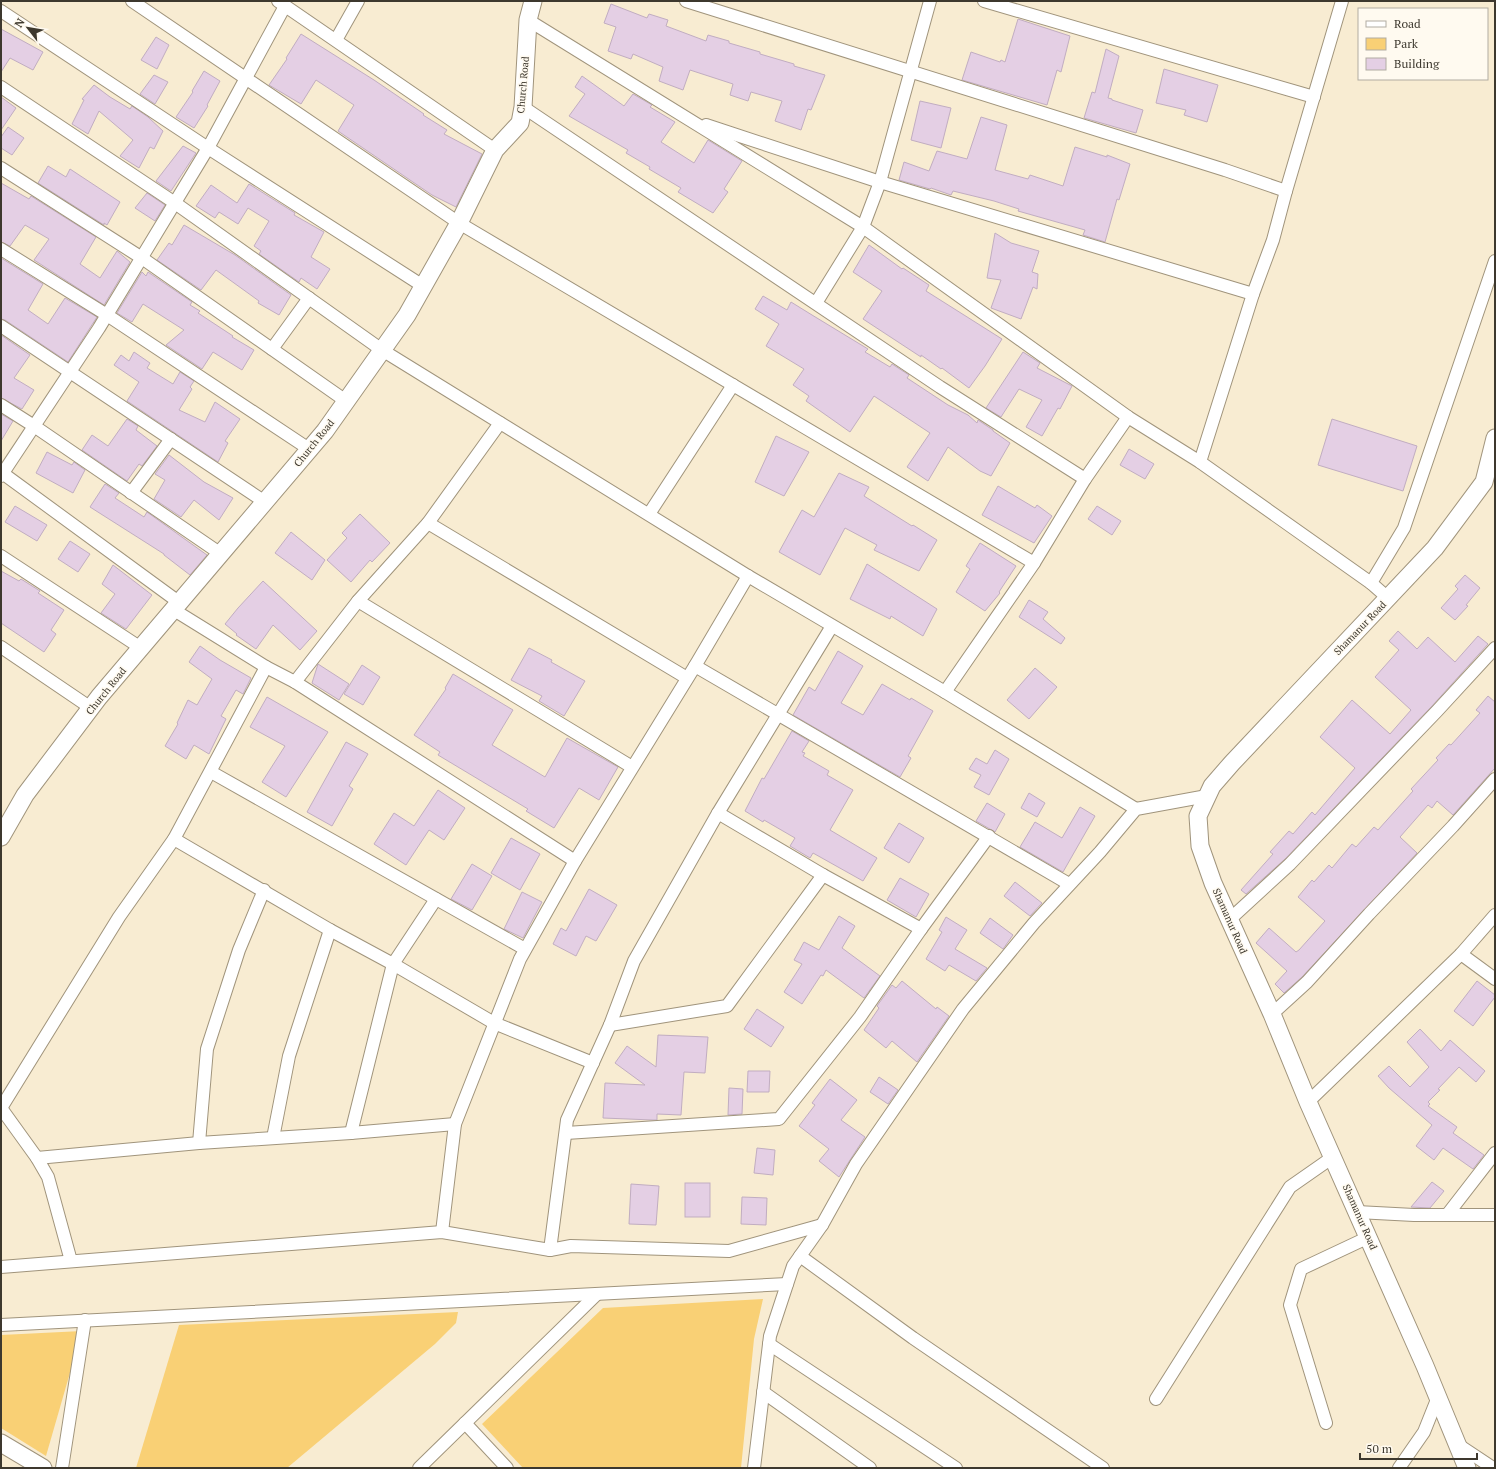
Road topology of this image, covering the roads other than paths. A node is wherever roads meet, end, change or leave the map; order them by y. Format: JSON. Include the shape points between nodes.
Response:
{"nodes":[{"id":1,"x":132,"y":1,"type":"edge"},
{"id":2,"x":358,"y":1,"type":"edge"},
{"id":3,"x":533,"y":1,"type":"edge"},
{"id":4,"x":686,"y":1,"type":"edge"},
{"id":5,"x":930,"y":1,"type":"edge"},
{"id":6,"x":984,"y":1,"type":"edge"},
{"id":7,"x":1342,"y":1,"type":"edge"},
{"id":8,"x":282,"y":3,"type":"edge"},
{"id":9,"x":1,"y":11,"type":"edge"},
{"id":10,"x":528,"y":20,"type":"junction"},
{"id":11,"x":336,"y":40,"type":"junction"},
{"id":12,"x":910,"y":72,"type":"junction"},
{"id":13,"x":246,"y":78,"type":"junction"},
{"id":14,"x":1,"y":87,"type":"edge"},
{"id":15,"x":1314,"y":97,"type":"junction"},
{"id":16,"x":523,"y":107,"type":"junction"},
{"id":17,"x":687,"y":119,"type":"junction"},
{"id":18,"x":208,"y":148,"type":"junction"},
{"id":19,"x":494,"y":150,"type":"junction"},
{"id":20,"x":1,"y":168,"type":"edge"},
{"id":21,"x":880,"y":182,"type":"junction"},
{"id":22,"x":1286,"y":192,"type":"junction"},
{"id":23,"x":175,"y":204,"type":"junction"},
{"id":24,"x":459,"y":222,"type":"junction"},
{"id":25,"x":863,"y":227,"type":"junction"},
{"id":26,"x":1,"y":249,"type":"edge"},
{"id":27,"x":142,"y":258,"type":"junction"},
{"id":28,"x":1495,"y":261,"type":"edge"},
{"id":29,"x":423,"y":286,"type":"junction"},
{"id":30,"x":1253,"y":294,"type":"junction"},
{"id":31,"x":309,"y":298,"type":"junction"},
{"id":32,"x":816,"y":303,"type":"junction"},
{"id":33,"x":107,"y":315,"type":"junction"},
{"id":34,"x":1,"y":326,"type":"edge"},
{"id":35,"x":272,"y":349,"type":"junction"},
{"id":36,"x":382,"y":350,"type":"junction"},
{"id":37,"x":70,"y":372,"type":"junction"},
{"id":38,"x":733,"y":385,"type":"junction"},
{"id":39,"x":346,"y":401,"type":"junction"},
{"id":40,"x":1,"y":405,"type":"edge"},
{"id":41,"x":1128,"y":417,"type":"junction"},
{"id":42,"x":500,"y":422,"type":"junction"},
{"id":43,"x":34,"y":426,"type":"junction"},
{"id":44,"x":1495,"y":438,"type":"edge"},
{"id":45,"x":171,"y":439,"type":"junction"},
{"id":46,"x":309,"y":450,"type":"junction"},
{"id":47,"x":1200,"y":462,"type":"junction"},
{"id":48,"x":2,"y":474,"type":"edge"},
{"id":49,"x":1085,"y":479,"type":"junction"},
{"id":50,"x":131,"y":493,"type":"junction"},
{"id":51,"x":265,"y":502,"type":"junction"},
{"id":52,"x":649,"y":514,"type":"junction"},
{"id":53,"x":428,"y":523,"type":"junction"},
{"id":54,"x":221,"y":554,"type":"junction"},
{"id":55,"x":1,"y":556,"type":"edge"},
{"id":56,"x":1034,"y":563,"type":"junction"},
{"id":57,"x":748,"y":576,"type":"junction"},
{"id":58,"x":1371,"y":583,"type":"junction"},
{"id":59,"x":1388,"y":598,"type":"junction"},
{"id":60,"x":358,"y":601,"type":"junction"},
{"id":61,"x":177,"y":607,"type":"junction"},
{"id":62,"x":832,"y":626,"type":"junction"},
{"id":63,"x":1,"y":647,"type":"edge"},
{"id":64,"x":141,"y":648,"type":"junction"},
{"id":65,"x":1495,"y":648,"type":"edge"},
{"id":66,"x":695,"y":666,"type":"junction"},
{"id":67,"x":266,"y":667,"type":"junction"},
{"id":68,"x":687,"y":678,"type":"junction"},
{"id":69,"x":295,"y":682,"type":"junction"},
{"id":70,"x":945,"y":692,"type":"junction"},
{"id":71,"x":91,"y":708,"type":"junction"},
{"id":72,"x":779,"y":715,"type":"junction"},
{"id":73,"x":632,"y":767,"type":"junction"},
{"id":74,"x":211,"y":772,"type":"junction"},
{"id":75,"x":1495,"y":779,"type":"edge"},
{"id":76,"x":1207,"y":796,"type":"junction"},
{"id":77,"x":1136,"y":809,"type":"junction"},
{"id":78,"x":718,"y":813,"type":"junction"},
{"id":79,"x":989,"y":836,"type":"junction"},
{"id":80,"x":1,"y":837,"type":"edge"},
{"id":81,"x":174,"y":839,"type":"junction"},
{"id":82,"x":575,"y":861,"type":"junction"},
{"id":83,"x":823,"y":875,"type":"junction"},
{"id":84,"x":1069,"y":884,"type":"junction"},
{"id":85,"x":264,"y":890,"type":"junction"},
{"id":86,"x":436,"y":899,"type":"junction"},
{"id":87,"x":1495,"y":915,"type":"edge"},
{"id":88,"x":1229,"y":920,"type":"junction"},
{"id":89,"x":921,"y":929,"type":"junction"},
{"id":90,"x":330,"y":930,"type":"junction"},
{"id":91,"x":525,"y":950,"type":"junction"},
{"id":92,"x":1461,"y":954,"type":"junction"},
{"id":93,"x":393,"y":964,"type":"junction"},
{"id":94,"x":1495,"y":979,"type":"edge"},
{"id":95,"x":1272,"y":1014,"type":"junction"},
{"id":96,"x":494,"y":1023,"type":"junction"},
{"id":97,"x":610,"y":1025,"type":"junction"},
{"id":98,"x":593,"y":1063,"type":"junction"},
{"id":99,"x":1308,"y":1102,"type":"junction"},
{"id":100,"x":1,"y":1108,"type":"edge"},
{"id":101,"x":455,"y":1124,"type":"junction"},
{"id":102,"x":351,"y":1133,"type":"junction"},
{"id":103,"x":566,"y":1133,"type":"junction"},
{"id":104,"x":273,"y":1138,"type":"junction"},
{"id":105,"x":199,"y":1142,"type":"junction"},
{"id":106,"x":1495,"y":1153,"type":"edge"},
{"id":107,"x":1332,"y":1156,"type":"junction"},
{"id":108,"x":37,"y":1158,"type":"junction"},
{"id":109,"x":1357,"y":1212,"type":"junction"},
{"id":110,"x":1447,"y":1215,"type":"junction"},
{"id":111,"x":1495,"y":1215,"type":"edge"},
{"id":112,"x":822,"y":1225,"type":"junction"},
{"id":113,"x":442,"y":1232,"type":"junction"},
{"id":114,"x":1368,"y":1238,"type":"junction"},
{"id":115,"x":550,"y":1250,"type":"junction"},
{"id":116,"x":800,"y":1256,"type":"junction"},
{"id":117,"x":71,"y":1261,"type":"junction"},
{"id":118,"x":1,"y":1267,"type":"edge"},
{"id":119,"x":787,"y":1284,"type":"junction"},
{"id":120,"x":597,"y":1294,"type":"junction"},
{"id":121,"x":85,"y":1320,"type":"junction"},
{"id":122,"x":1,"y":1325,"type":"edge"},
{"id":123,"x":769,"y":1344,"type":"junction"},
{"id":124,"x":763,"y":1392,"type":"junction"},
{"id":125,"x":1438,"y":1397,"type":"junction"},
{"id":126,"x":1156,"y":1399,"type":"dead end"},
{"id":127,"x":465,"y":1423,"type":"junction"},
{"id":128,"x":1326,"y":1423,"type":"dead end"},
{"id":129,"x":1,"y":1443,"type":"edge"},
{"id":130,"x":1457,"y":1444,"type":"junction"},
{"id":131,"x":43,"y":1468,"type":"edge"},
{"id":132,"x":62,"y":1468,"type":"edge"},
{"id":133,"x":419,"y":1468,"type":"edge"},
{"id":134,"x":507,"y":1468,"type":"edge"},
{"id":135,"x":754,"y":1468,"type":"edge"},
{"id":136,"x":870,"y":1468,"type":"edge"},
{"id":137,"x":956,"y":1468,"type":"edge"},
{"id":138,"x":1104,"y":1468,"type":"edge"},
{"id":139,"x":1399,"y":1468,"type":"edge"},
{"id":140,"x":1467,"y":1468,"type":"edge"},
{"id":141,"x":1492,"y":1468,"type":"edge"}],
"edges":[{"from":1,"to":13,"type":"street"},
{"from":2,"to":11,"type":"street"},
{"from":3,"to":10,"type":"main road","name":"Church Road"},
{"from":4,"to":12,"type":"street"},
{"from":5,"to":12,"type":"street"},
{"from":6,"to":15,"type":"street"},
{"from":7,"to":15,"type":"street"},
{"from":8,"to":11,"type":"street"},
{"from":8,"to":13,"type":"street"},
{"from":9,"to":18,"type":"street"},
{"from":10,"to":16,"type":"main road","name":"Church Road"},
{"from":10,"to":17,"type":"street"},
{"from":11,"to":19,"type":"street"},
{"from":12,"to":21,"type":"street"},
{"from":12,"to":22,"type":"street","via":[[1225,170]]},
{"from":13,"to":18,"type":"street"},
{"from":13,"to":24,"type":"street"},
{"from":14,"to":23,"type":"street"},
{"from":15,"to":22,"type":"street"},
{"from":16,"to":19,"type":"main road","name":"Church Road","via":[[520,122]]},
{"from":16,"to":32,"type":"street"},
{"from":17,"to":21,"type":"street"},
{"from":17,"to":25,"type":"street"},
{"from":18,"to":23,"type":"street"},
{"from":18,"to":29,"type":"street"},
{"from":19,"to":24,"type":"main road","name":"Church Road"},
{"from":20,"to":27,"type":"street"},
{"from":21,"to":25,"type":"street"},
{"from":21,"to":30,"type":"street"},
{"from":22,"to":30,"type":"street","via":[[1273,240]]},
{"from":23,"to":27,"type":"street"},
{"from":23,"to":31,"type":"street"},
{"from":24,"to":29,"type":"main road","name":"Church Road"},
{"from":24,"to":38,"type":"street"},
{"from":25,"to":32,"type":"street"},
{"from":25,"to":41,"type":"street"},
{"from":26,"to":33,"type":"street"},
{"from":27,"to":33,"type":"street"},
{"from":27,"to":35,"type":"street"},
{"from":28,"to":58,"type":"street","via":[[1404,528]]},
{"from":29,"to":36,"type":"main road","name":"Church Road","via":[[407,315]]},
{"from":30,"to":47,"type":"street"},
{"from":31,"to":35,"type":"street"},
{"from":31,"to":36,"type":"street"},
{"from":32,"to":49,"type":"street","via":[[940,387]]},
{"from":33,"to":37,"type":"street"},
{"from":33,"to":46,"type":"street"},
{"from":34,"to":37,"type":"street"},
{"from":35,"to":39,"type":"street"},
{"from":36,"to":39,"type":"main road","name":"Church Road"},
{"from":36,"to":42,"type":"street"},
{"from":37,"to":43,"type":"street"},
{"from":37,"to":45,"type":"street"},
{"from":38,"to":52,"type":"street"},
{"from":38,"to":56,"type":"street"},
{"from":39,"to":46,"type":"main road","name":"Church Road"},
{"from":40,"to":43,"type":"street"},
{"from":41,"to":47,"type":"street"},
{"from":41,"to":49,"type":"street"},
{"from":42,"to":52,"type":"street"},
{"from":42,"to":53,"type":"street"},
{"from":43,"to":48,"type":"street"},
{"from":43,"to":50,"type":"street"},
{"from":44,"to":59,"type":"main road","name":"Shamanur Road","via":[[1484,482],[1435,548]]},
{"from":45,"to":50,"type":"street"},
{"from":45,"to":51,"type":"street"},
{"from":46,"to":51,"type":"main road","name":"Church Road"},
{"from":47,"to":58,"type":"street"},
{"from":48,"to":61,"type":"street"},
{"from":49,"to":56,"type":"street"},
{"from":50,"to":54,"type":"street"},
{"from":51,"to":54,"type":"main road","name":"Church Road"},
{"from":52,"to":57,"type":"street"},
{"from":53,"to":60,"type":"street"},
{"from":53,"to":68,"type":"street"},
{"from":54,"to":61,"type":"main road","name":"Church Road"},
{"from":55,"to":64,"type":"street"},
{"from":56,"to":70,"type":"street"},
{"from":57,"to":62,"type":"street"},
{"from":57,"to":66,"type":"street"},
{"from":58,"to":59,"type":"street"},
{"from":59,"to":76,"type":"main road","name":"Shamanur Road","via":[[1232,763],[1212,786]]},
{"from":60,"to":69,"type":"street"},
{"from":60,"to":73,"type":"street"},
{"from":61,"to":64,"type":"main road","name":"Church Road"},
{"from":61,"to":67,"type":"street"},
{"from":62,"to":70,"type":"street"},
{"from":62,"to":72,"type":"street"},
{"from":63,"to":71,"type":"street"},
{"from":64,"to":71,"type":"main road","name":"Church Road"},
{"from":65,"to":88,"type":"street","via":[[1290,864]]},
{"from":66,"to":68,"type":"street"},
{"from":66,"to":72,"type":"street"},
{"from":67,"to":69,"type":"street"},
{"from":67,"to":74,"type":"street"},
{"from":68,"to":73,"type":"street"},
{"from":69,"to":82,"type":"street"},
{"from":70,"to":77,"type":"street"},
{"from":71,"to":80,"type":"main road","name":"Church Road","via":[[25,795]]},
{"from":72,"to":78,"type":"street"},
{"from":72,"to":79,"type":"street"},
{"from":73,"to":82,"type":"street"},
{"from":74,"to":81,"type":"street"},
{"from":74,"to":86,"type":"street"},
{"from":75,"to":95,"type":"street","via":[[1307,982]]},
{"from":76,"to":77,"type":"street"},
{"from":76,"to":88,"type":"main road","name":"Shamanur Road","via":[[1198,816],[1200,846]]},
{"from":77,"to":84,"type":"street"},
{"from":78,"to":83,"type":"street"},
{"from":78,"to":97,"type":"street","via":[[634,961]]},
{"from":79,"to":84,"type":"street"},
{"from":79,"to":89,"type":"street"},
{"from":81,"to":85,"type":"street"},
{"from":81,"to":100,"type":"street","via":[[119,917]]},
{"from":82,"to":91,"type":"street"},
{"from":83,"to":89,"type":"street"},
{"from":83,"to":97,"type":"street","via":[[727,1006]]},
{"from":84,"to":112,"type":"street","via":[[963,1009],[856,1164]]},
{"from":85,"to":90,"type":"street"},
{"from":85,"to":105,"type":"street","via":[[238,950],[207,1049]]},
{"from":86,"to":91,"type":"street"},
{"from":86,"to":93,"type":"street"},
{"from":87,"to":92,"type":"street"},
{"from":88,"to":95,"type":"main road","name":"Shamanur Road"},
{"from":89,"to":103,"type":"street","via":[[860,1017],[779,1119]]},
{"from":90,"to":93,"type":"street"},
{"from":90,"to":104,"type":"street","via":[[289,1056]]},
{"from":91,"to":96,"type":"street"},
{"from":92,"to":94,"type":"street"},
{"from":92,"to":99,"type":"street"},
{"from":93,"to":96,"type":"street"},
{"from":93,"to":102,"type":"street"},
{"from":95,"to":99,"type":"main road","name":"Shamanur Road"},
{"from":96,"to":98,"type":"street"},
{"from":96,"to":101,"type":"street"},
{"from":97,"to":98,"type":"street"},
{"from":98,"to":103,"type":"street","via":[[566,1120]]},
{"from":99,"to":107,"type":"main road","name":"Shamanur Road"},
{"from":100,"to":108,"type":"street"},
{"from":101,"to":102,"type":"street"},
{"from":101,"to":113,"type":"street"},
{"from":102,"to":104,"type":"street"},
{"from":103,"to":115,"type":"street"},
{"from":104,"to":105,"type":"street"},
{"from":105,"to":108,"type":"street"},
{"from":106,"to":110,"type":"street"},
{"from":107,"to":109,"type":"main road","name":"Shamanur Road"},
{"from":107,"to":126,"type":"street","via":[[1290,1187]]},
{"from":108,"to":117,"type":"street","via":[[48,1177]]},
{"from":109,"to":110,"type":"street"},
{"from":109,"to":114,"type":"main road","name":"Shamanur Road"},
{"from":110,"to":111,"type":"street"},
{"from":112,"to":115,"type":"street","via":[[729,1251],[572,1246]]},
{"from":112,"to":116,"type":"street"},
{"from":113,"to":115,"type":"street"},
{"from":113,"to":117,"type":"street"},
{"from":114,"to":125,"type":"main road","name":"Shamanur Road"},
{"from":114,"to":128,"type":"street","via":[[1301,1269],[1290,1305]]},
{"from":116,"to":119,"type":"street","via":[[793,1266]]},
{"from":116,"to":138,"type":"street","via":[[913,1338]]},
{"from":117,"to":118,"type":"street"},
{"from":119,"to":120,"type":"street"},
{"from":119,"to":123,"type":"street"},
{"from":120,"to":121,"type":"street"},
{"from":120,"to":127,"type":"street"},
{"from":121,"to":122,"type":"street"},
{"from":121,"to":132,"type":"street"},
{"from":123,"to":124,"type":"street"},
{"from":123,"to":137,"type":"street"},
{"from":124,"to":135,"type":"street"},
{"from":124,"to":136,"type":"street"},
{"from":125,"to":130,"type":"main road","name":"Shamanur Road"},
{"from":125,"to":139,"type":"street","via":[[1424,1432]]},
{"from":127,"to":133,"type":"street"},
{"from":127,"to":134,"type":"street"},
{"from":129,"to":131,"type":"main road"},
{"from":130,"to":140,"type":"main road","name":"Shamanur Road"},
{"from":130,"to":141,"type":"street"}]}
